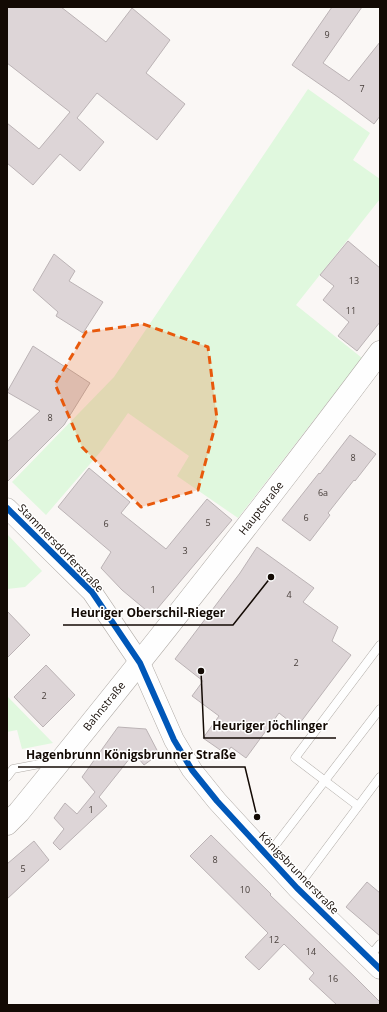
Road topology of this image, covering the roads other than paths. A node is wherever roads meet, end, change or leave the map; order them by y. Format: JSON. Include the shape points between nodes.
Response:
{"nodes":[{"id":1,"x":380,"y":352,"type":"edge"},
{"id":2,"x":7,"y":508,"type":"edge"},
{"id":3,"x":380,"y":645,"type":"edge"},
{"id":4,"x":140,"y":662,"type":"junction"},
{"id":5,"x":380,"y":709,"type":"edge"},
{"id":6,"x":62,"y":760,"type":"junction"},
{"id":7,"x":7,"y":777,"type":"edge"},
{"id":8,"x":380,"y":777,"type":"edge"},
{"id":9,"x":324,"y":781,"type":"junction"},
{"id":10,"x":358,"y":806,"type":"junction"},
{"id":11,"x":7,"y":824,"type":"edge"},
{"id":12,"x":267,"y":856,"type":"junction"},
{"id":13,"x":297,"y":888,"type":"junction"},
{"id":14,"x":376,"y":957,"type":"edge"}],
"edges":[{"from":1,"to":4,"type":"main road","name":"Hauptstraße"},
{"from":2,"to":4,"type":"street","name":"Stammersdorferstraße","via":[[92,592]]},
{"from":3,"to":9,"type":"lane","via":[[295,758]]},
{"from":4,"to":6,"type":"main road","name":"Bahnstraße"},
{"from":4,"to":12,"type":"street","name":"Königsbrunnerstraße","via":[[174,740],[192,770]]},
{"from":5,"to":9,"type":"lane"},
{"from":6,"to":7,"type":"lane","via":[[13,769]]},
{"from":6,"to":11,"type":"main road","name":"Bahnstraße"},
{"from":8,"to":10,"type":"lane"},
{"from":9,"to":10,"type":"lane"},
{"from":9,"to":12,"type":"lane"},
{"from":10,"to":13,"type":"lane"},
{"from":12,"to":13,"type":"street","name":"Königsbrunnerstraße"},
{"from":13,"to":14,"type":"street","name":"Königsbrunnerstraße"}]}
